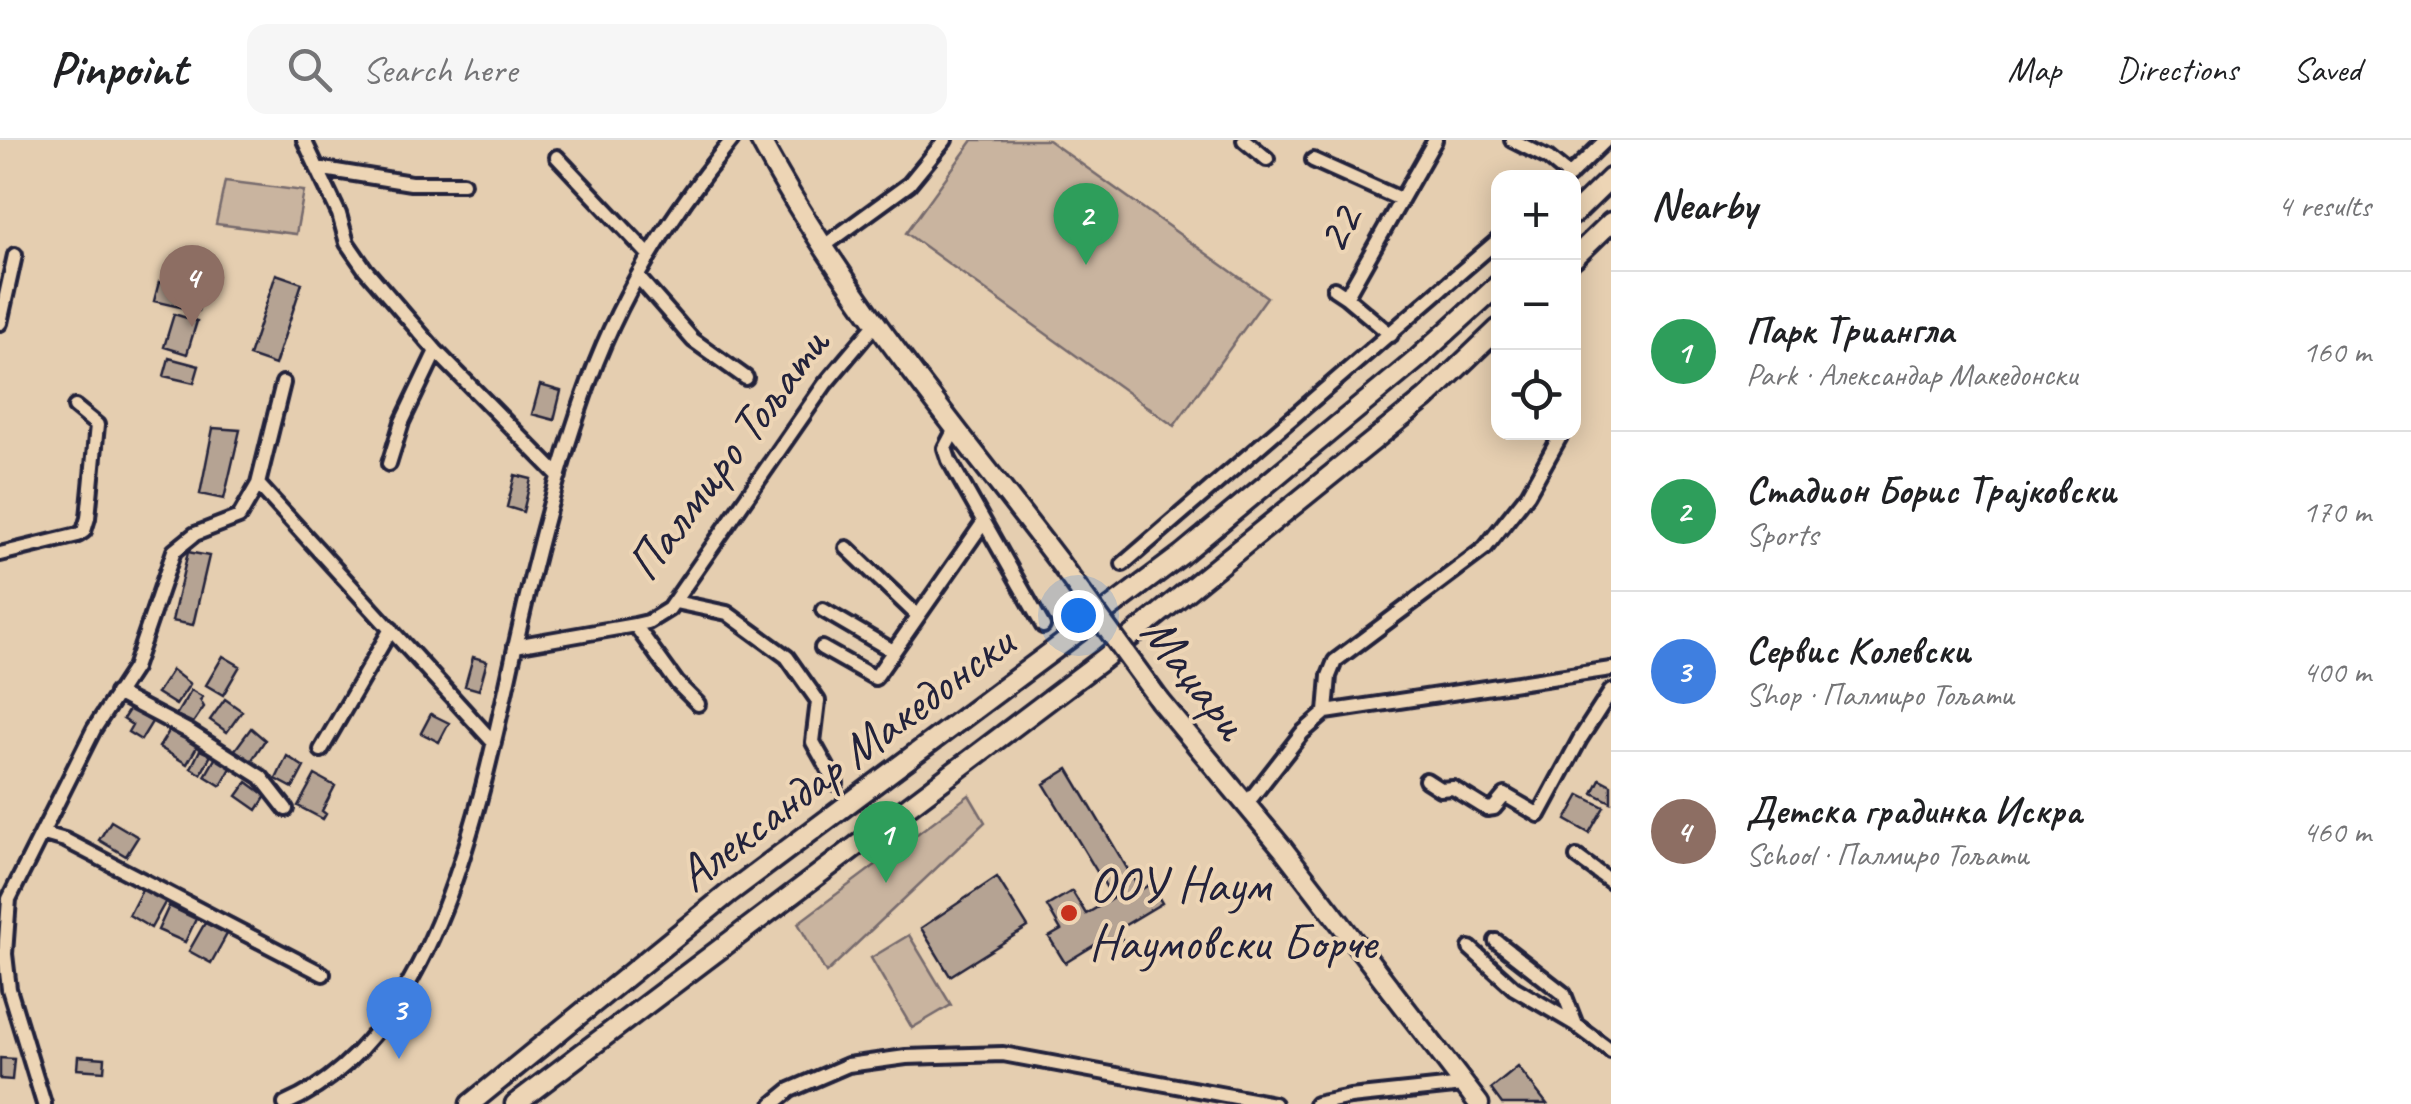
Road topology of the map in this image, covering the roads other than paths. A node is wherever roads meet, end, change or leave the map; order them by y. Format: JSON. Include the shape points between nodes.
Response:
{"nodes":[{"id":1,"x":304,"y":140,"type":"edge"},
{"id":2,"x":732,"y":140,"type":"edge"},
{"id":3,"x":760,"y":140,"type":"edge"},
{"id":4,"x":945,"y":140,"type":"edge"},
{"id":5,"x":1244,"y":140,"type":"edge"},
{"id":6,"x":1435,"y":140,"type":"edge"},
{"id":7,"x":1512,"y":140,"type":"edge"},
{"id":8,"x":1606,"y":140,"type":"edge"},
{"id":9,"x":557,"y":157,"type":"dead end"},
{"id":10,"x":1267,"y":159,"type":"dead end"},
{"id":11,"x":1313,"y":160,"type":"dead end"},
{"id":12,"x":317,"y":168,"type":"junction"},
{"id":13,"x":1561,"y":170,"type":"edge"},
{"id":14,"x":1574,"y":170,"type":"edge"},
{"id":15,"x":1611,"y":178,"type":"edge"},
{"id":16,"x":462,"y":183,"type":"dead end"},
{"id":17,"x":1400,"y":199,"type":"junction"},
{"id":18,"x":1581,"y":207,"type":"edge"},
{"id":19,"x":1611,"y":222,"type":"edge"},
{"id":20,"x":824,"y":246,"type":"junction"},
{"id":21,"x":1491,"y":246,"type":"edge"},
{"id":22,"x":1581,"y":251,"type":"edge"},
{"id":23,"x":14,"y":255,"type":"dead end"},
{"id":24,"x":650,"y":255,"type":"junction"},
{"id":25,"x":638,"y":278,"type":"junction"},
{"id":26,"x":1491,"y":291,"type":"edge"},
{"id":27,"x":878,"y":321,"type":"junction"},
{"id":28,"x":0,"y":323,"type":"edge"},
{"id":29,"x":1391,"y":335,"type":"junction"},
{"id":30,"x":1491,"y":336,"type":"edge"},
{"id":31,"x":436,"y":352,"type":"junction"},
{"id":32,"x":746,"y":378,"type":"dead end"},
{"id":33,"x":283,"y":383,"type":"dead end"},
{"id":34,"x":75,"y":407,"type":"dead end"},
{"id":35,"x":956,"y":426,"type":"junction"},
{"id":36,"x":1558,"y":440,"type":"edge"},
{"id":37,"x":389,"y":464,"type":"dead end"},
{"id":38,"x":558,"y":476,"type":"junction"},
{"id":39,"x":258,"y":484,"type":"junction"},
{"id":40,"x":984,"y":523,"type":"junction"},
{"id":41,"x":846,"y":548,"type":"dead end"},
{"id":42,"x":0,"y":554,"type":"edge"},
{"id":43,"x":1123,"y":564,"type":"dead end"},
{"id":44,"x":674,"y":602,"type":"junction"},
{"id":45,"x":822,"y":610,"type":"dead end"},
{"id":46,"x":918,"y":616,"type":"junction"},
{"id":47,"x":635,"y":625,"type":"junction"},
{"id":48,"x":1043,"y":626,"type":"dead end"},
{"id":49,"x":391,"y":628,"type":"junction"},
{"id":50,"x":515,"y":646,"type":"junction"},
{"id":51,"x":822,"y":648,"type":"dead end"},
{"id":52,"x":893,"y":651,"type":"junction"},
{"id":53,"x":1611,"y":669,"type":"edge"},
{"id":54,"x":1611,"y":690,"type":"edge"},
{"id":55,"x":116,"y":693,"type":"junction"},
{"id":56,"x":698,"y":704,"type":"dead end"},
{"id":57,"x":1326,"y":712,"type":"junction"},
{"id":58,"x":494,"y":743,"type":"junction"},
{"id":59,"x":321,"y":750,"type":"dead end"},
{"id":60,"x":1426,"y":780,"type":"dead end"},
{"id":61,"x":836,"y":783,"type":"dead end"},
{"id":62,"x":1245,"y":806,"type":"junction"},
{"id":63,"x":286,"y":809,"type":"dead end"},
{"id":64,"x":44,"y":834,"type":"junction"},
{"id":65,"x":1577,"y":858,"type":"dead end"},
{"id":66,"x":1611,"y":882,"type":"edge"},
{"id":67,"x":1496,"y":941,"type":"dead end"},
{"id":68,"x":1470,"y":948,"type":"dead end"},
{"id":69,"x":323,"y":974,"type":"dead end"},
{"id":70,"x":1575,"y":1024,"type":"junction"},
{"id":71,"x":1611,"y":1051,"type":"edge"},
{"id":72,"x":1464,"y":1085,"type":"junction"},
{"id":73,"x":44,"y":1104,"type":"edge"},
{"id":74,"x":285,"y":1104,"type":"edge"},
{"id":75,"x":470,"y":1104,"type":"edge"},
{"id":76,"x":516,"y":1104,"type":"edge"},
{"id":77,"x":773,"y":1104,"type":"edge"},
{"id":78,"x":1274,"y":1104,"type":"edge"},
{"id":79,"x":1316,"y":1104,"type":"edge"},
{"id":80,"x":1479,"y":1104,"type":"edge"}],
"edges":[{"from":1,"to":12,"type":"street"},
{"from":2,"to":24,"type":"street","name":"Палмиро Тољати"},
{"from":3,"to":20,"type":"street","name":"Маџари"},
{"from":4,"to":20,"type":"street","via":[[909,184]]},
{"from":5,"to":10,"type":"street"},
{"from":6,"to":17,"type":"street","name":"22"},
{"from":7,"to":13,"type":"street"},
{"from":8,"to":14,"type":"street"},
{"from":9,"to":24,"type":"street"},
{"from":11,"to":17,"type":"street","name":"22"},
{"from":12,"to":16,"type":"street"},
{"from":12,"to":31,"type":"street","via":[[347,243]]},
{"from":15,"to":18,"type":"street"},
{"from":17,"to":29,"type":"street","name":"22","via":[[1340,293]]},
{"from":19,"to":22,"type":"street"},
{"from":20,"to":27,"type":"street","name":"Маџари"},
{"from":21,"to":29,"type":"street"},
{"from":23,"to":28,"type":"street"},
{"from":24,"to":25,"type":"street","name":"Палмиро Тољати"},
{"from":25,"to":32,"type":"street","via":[[693,340]]},
{"from":25,"to":38,"type":"street","name":"Палмиро Тољати","via":[[591,377]]},
{"from":26,"to":75,"type":"street","name":"Александар Македонски","via":[[1181,555],[728,894]]},
{"from":27,"to":35,"type":"street","name":"Маџари"},
{"from":27,"to":44,"type":"street","name":"Палмиро Тољати","via":[[825,384]]},
{"from":29,"to":43,"type":"street"},
{"from":30,"to":76,"type":"street","name":"Александар Македонски","via":[[1426,398],[1102,660]]},
{"from":31,"to":37,"type":"street"},
{"from":31,"to":38,"type":"street"},
{"from":33,"to":39,"type":"street"},
{"from":34,"to":42,"type":"street","via":[[97,425],[84,531]]},
{"from":35,"to":40,"type":"street","via":[[945,448]]},
{"from":35,"to":62,"type":"street","name":"Маџари","bridge":true},
{"from":36,"to":57,"type":"street","via":[[1528,494],[1485,548],[1335,661]]},
{"from":38,"to":50,"type":"street","name":"Палмиро Тољати"},
{"from":39,"to":49,"type":"street"},
{"from":39,"to":55,"type":"street","via":[[239,518],[195,534],[174,551],[146,640]]},
{"from":40,"to":46,"type":"street"},
{"from":40,"to":48,"type":"street"},
{"from":41,"to":46,"type":"street"},
{"from":44,"to":47,"type":"street","name":"Палмиро Тољати"},
{"from":44,"to":61,"type":"street","via":[[727,613],[787,657],[818,701],[813,742]]},
{"from":45,"to":52,"type":"street"},
{"from":46,"to":52,"type":"street"},
{"from":47,"to":50,"type":"street","name":"Палмиро Тољати"},
{"from":47,"to":56,"type":"street","name":"Палмиро Тољати"},
{"from":49,"to":58,"type":"street"},
{"from":49,"to":59,"type":"street"},
{"from":50,"to":58,"type":"street","name":"Палмиро Тољати"},
{"from":51,"to":52,"type":"street","via":[[875,678]]},
{"from":53,"to":57,"type":"street"},
{"from":54,"to":60,"type":"street","via":[[1539,815],[1504,795],[1487,809]]},
{"from":55,"to":63,"type":"street","via":[[260,777]]},
{"from":55,"to":64,"type":"street"},
{"from":57,"to":62,"type":"street","via":[[1314,718]]},
{"from":58,"to":74,"type":"street","name":"Палмиро Тољати","via":[[476,816],[421,963],[355,1058]]},
{"from":62,"to":72,"type":"street","name":"Маџари"},
{"from":64,"to":69,"type":"street"},
{"from":64,"to":73,"type":"street","via":[[9,899],[4,954]]},
{"from":65,"to":66,"type":"street"},
{"from":67,"to":70,"type":"street","via":[[1564,994]]},
{"from":68,"to":70,"type":"street","via":[[1514,988]]},
{"from":70,"to":71,"type":"street"},
{"from":72,"to":79,"type":"street"},
{"from":72,"to":80,"type":"street","name":"Маџари"},
{"from":77,"to":78,"type":"street","via":[[848,1065],[1003,1054]]}]}
